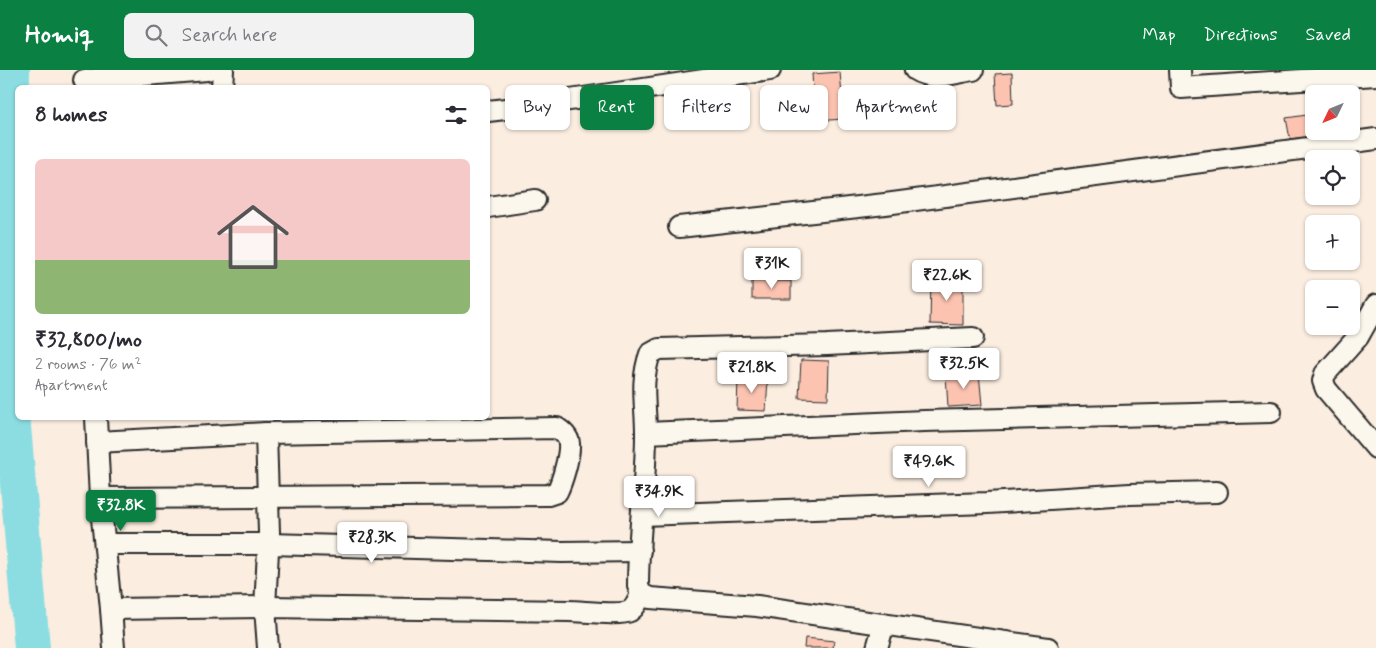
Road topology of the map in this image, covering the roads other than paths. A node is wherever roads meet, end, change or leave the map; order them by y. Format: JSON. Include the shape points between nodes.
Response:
{"nodes":[{"id":1,"x":207,"y":70,"type":"edge"},
{"id":2,"x":223,"y":70,"type":"edge"},
{"id":3,"x":770,"y":70,"type":"edge"},
{"id":4,"x":916,"y":70,"type":"edge"},
{"id":5,"x":973,"y":70,"type":"edge"},
{"id":6,"x":1180,"y":70,"type":"edge"},
{"id":7,"x":1376,"y":75,"type":"edge"},
{"id":8,"x":84,"y":79,"type":"edge"},
{"id":9,"x":222,"y":85,"type":"edge"},
{"id":10,"x":490,"y":111,"type":"edge"},
{"id":11,"x":1376,"y":139,"type":"edge"},
{"id":12,"x":535,"y":200,"type":"dead end"},
{"id":13,"x":490,"y":207,"type":"edge"},
{"id":14,"x":679,"y":227,"type":"dead end"},
{"id":15,"x":1376,"y":304,"type":"edge"},
{"id":16,"x":973,"y":338,"type":"dead end"},
{"id":17,"x":1271,"y":412,"type":"dead end"},
{"id":18,"x":96,"y":420,"type":"edge"},
{"id":19,"x":266,"y":433,"type":"junction"},
{"id":20,"x":646,"y":433,"type":"junction"},
{"id":21,"x":97,"y":442,"type":"junction"},
{"id":22,"x":1376,"y":448,"type":"edge"},
{"id":23,"x":1217,"y":492,"type":"dead end"},
{"id":24,"x":268,"y":496,"type":"junction"},
{"id":25,"x":100,"y":498,"type":"junction"},
{"id":26,"x":642,"y":515,"type":"junction"},
{"id":27,"x":104,"y":544,"type":"junction"},
{"id":28,"x":269,"y":544,"type":"junction"},
{"id":29,"x":640,"y":551,"type":"junction"},
{"id":30,"x":641,"y":594,"type":"junction"},
{"id":31,"x":266,"y":607,"type":"junction"},
{"id":32,"x":111,"y":609,"type":"junction"},
{"id":33,"x":884,"y":624,"type":"junction"},
{"id":34,"x":114,"y":648,"type":"edge"},
{"id":35,"x":268,"y":648,"type":"edge"},
{"id":36,"x":877,"y":648,"type":"edge"},
{"id":37,"x":1048,"y":648,"type":"edge"}],
"edges":[{"from":1,"to":8,"type":"street"},
{"from":2,"to":9,"type":"street"},
{"from":3,"to":10,"type":"street"},
{"from":4,"to":5,"type":"street","via":[[931,76]]},
{"from":6,"to":7,"type":"street","via":[[1181,88]]},
{"from":11,"to":14,"type":"street","via":[[885,204]]},
{"from":12,"to":13,"type":"street"},
{"from":15,"to":22,"type":"street","via":[[1358,337],[1325,374],[1323,381],[1326,389]]},
{"from":16,"to":20,"type":"street","via":[[659,349],[650,354],[645,367]]},
{"from":17,"to":20,"type":"street","via":[[924,421]]},
{"from":18,"to":21,"type":"street"},
{"from":19,"to":21,"type":"street"},
{"from":19,"to":24,"type":"street"},
{"from":19,"to":24,"type":"street","via":[[558,428],[565,433],[569,444],[562,481],[556,492],[548,495]]},
{"from":20,"to":26,"type":"street"},
{"from":21,"to":25,"type":"street"},
{"from":23,"to":26,"type":"street","via":[[1130,494],[986,504]]},
{"from":24,"to":25,"type":"street"},
{"from":24,"to":28,"type":"street"},
{"from":25,"to":27,"type":"street"},
{"from":26,"to":29,"type":"street"},
{"from":27,"to":28,"type":"street"},
{"from":27,"to":32,"type":"street"},
{"from":28,"to":29,"type":"street"},
{"from":28,"to":31,"type":"street"},
{"from":29,"to":30,"type":"street","via":[[638,586]]},
{"from":30,"to":31,"type":"street","via":[[629,612],[616,613]]},
{"from":30,"to":33,"type":"street","via":[[650,598],[757,606]]},
{"from":31,"to":32,"type":"street"},
{"from":31,"to":35,"type":"street"},
{"from":32,"to":34,"type":"street"},
{"from":33,"to":36,"type":"street"},
{"from":33,"to":37,"type":"street"}]}
